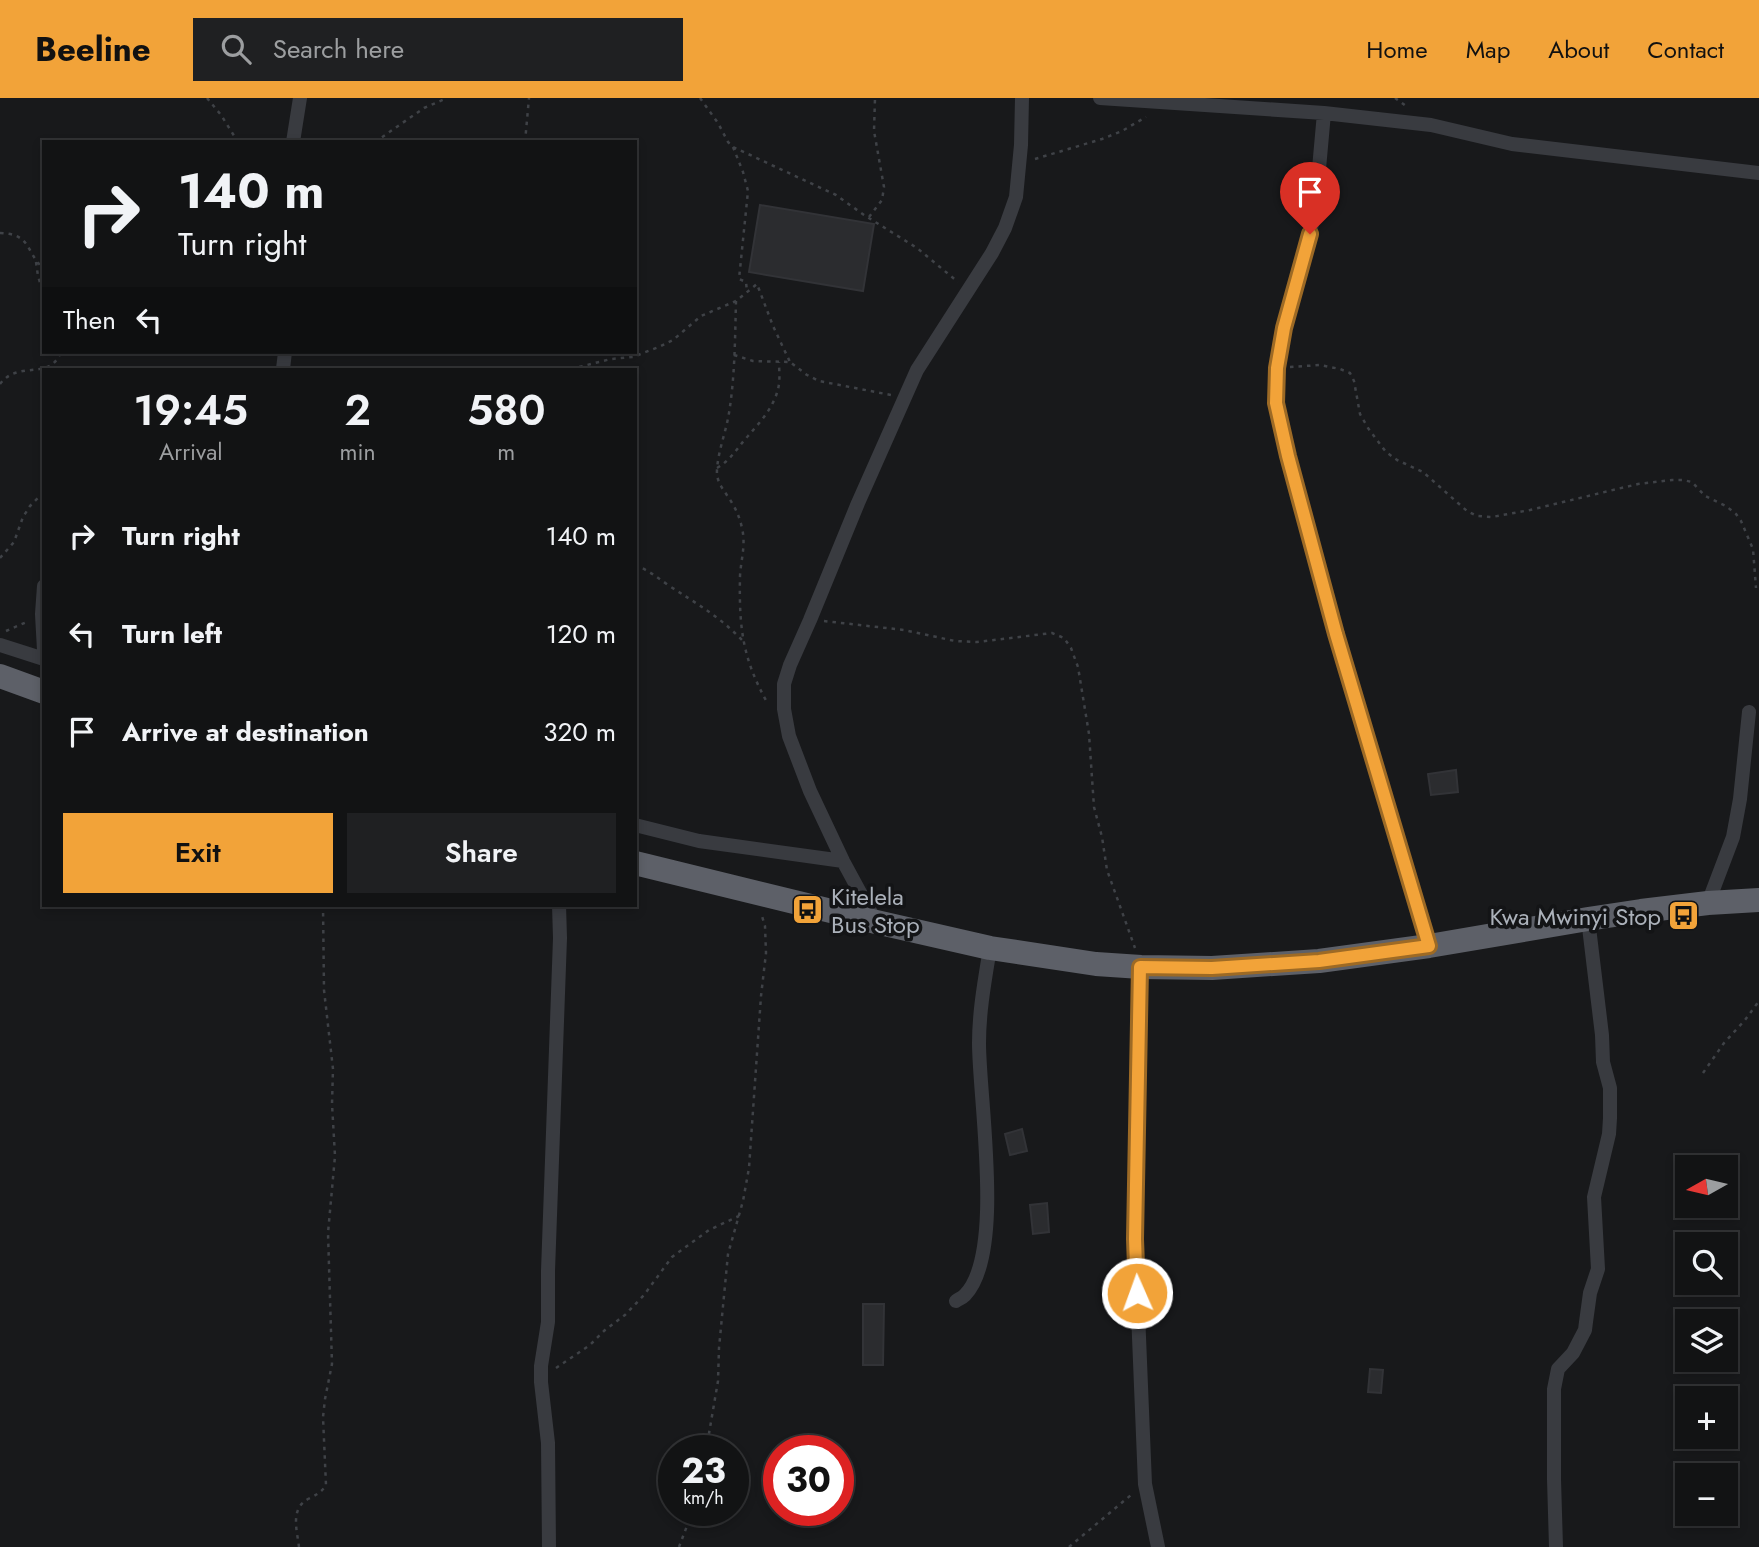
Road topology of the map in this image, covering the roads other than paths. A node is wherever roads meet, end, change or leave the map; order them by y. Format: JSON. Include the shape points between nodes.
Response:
{"nodes":[{"id":1,"x":300,"y":98,"type":"edge"},
{"id":2,"x":1023,"y":98,"type":"edge"},
{"id":3,"x":1100,"y":98,"type":"edge"},
{"id":4,"x":1324,"y":113,"type":"junction"},
{"id":5,"x":293,"y":140,"type":"edge"},
{"id":6,"x":1759,"y":173,"type":"edge"},
{"id":7,"x":1,"y":639,"type":"edge"},
{"id":8,"x":42,"y":658,"type":"edge"},
{"id":9,"x":0,"y":676,"type":"edge"},
{"id":10,"x":42,"y":691,"type":"edge"},
{"id":11,"x":1749,"y":712,"type":"dead end"},
{"id":12,"x":637,"y":826,"type":"edge"},
{"id":13,"x":843,"y":861,"type":"junction"},
{"id":14,"x":637,"y":864,"type":"edge"},
{"id":15,"x":1759,"y":900,"type":"edge"},
{"id":16,"x":1708,"y":903,"type":"junction"},
{"id":17,"x":559,"y":907,"type":"edge"},
{"id":18,"x":1588,"y":919,"type":"junction"},
{"id":19,"x":876,"y":922,"type":"junction"},
{"id":20,"x":1429,"y":946,"type":"junction"},
{"id":21,"x":990,"y":948,"type":"junction"},
{"id":22,"x":1140,"y":967,"type":"junction"},
{"id":23,"x":956,"y":1301,"type":"dead end"},
{"id":24,"x":549,"y":1547,"type":"edge"},
{"id":25,"x":1158,"y":1547,"type":"edge"},
{"id":26,"x":1556,"y":1547,"type":"edge"}],
"edges":[{"from":1,"to":5,"type":"street"},
{"from":2,"to":13,"type":"street","via":[[1016,197],[1005,228],[918,370],[784,684],[789,736]]},
{"from":3,"to":4,"type":"street"},
{"from":4,"to":6,"type":"street","via":[[1431,125],[1512,144]]},
{"from":4,"to":20,"type":"street","via":[[1320,180],[1284,328],[1276,403],[1336,634]]},
{"from":7,"to":8,"type":"street"},
{"from":9,"to":10,"type":"highway"},
{"from":11,"to":16,"type":"street","via":[[1732,837]]},
{"from":12,"to":13,"type":"street","via":[[699,841]]},
{"from":13,"to":19,"type":"street"},
{"from":14,"to":19,"type":"highway"},
{"from":15,"to":16,"type":"highway"},
{"from":16,"to":18,"type":"highway"},
{"from":17,"to":24,"type":"street","via":[[548,1322],[541,1382],[548,1443]]},
{"from":18,"to":20,"type":"highway"},
{"from":18,"to":26,"type":"street","via":[[1611,1118],[1594,1197],[1598,1269],[1587,1322],[1573,1353],[1558,1369],[1554,1389]]},
{"from":19,"to":21,"type":"highway"},
{"from":20,"to":22,"type":"highway","via":[[1319,961]]},
{"from":21,"to":22,"type":"highway"},
{"from":21,"to":23,"type":"street","via":[[979,1041],[987,1183],[985,1244],[972,1283]]},
{"from":22,"to":25,"type":"street","via":[[1135,1239],[1145,1484]]}]}
